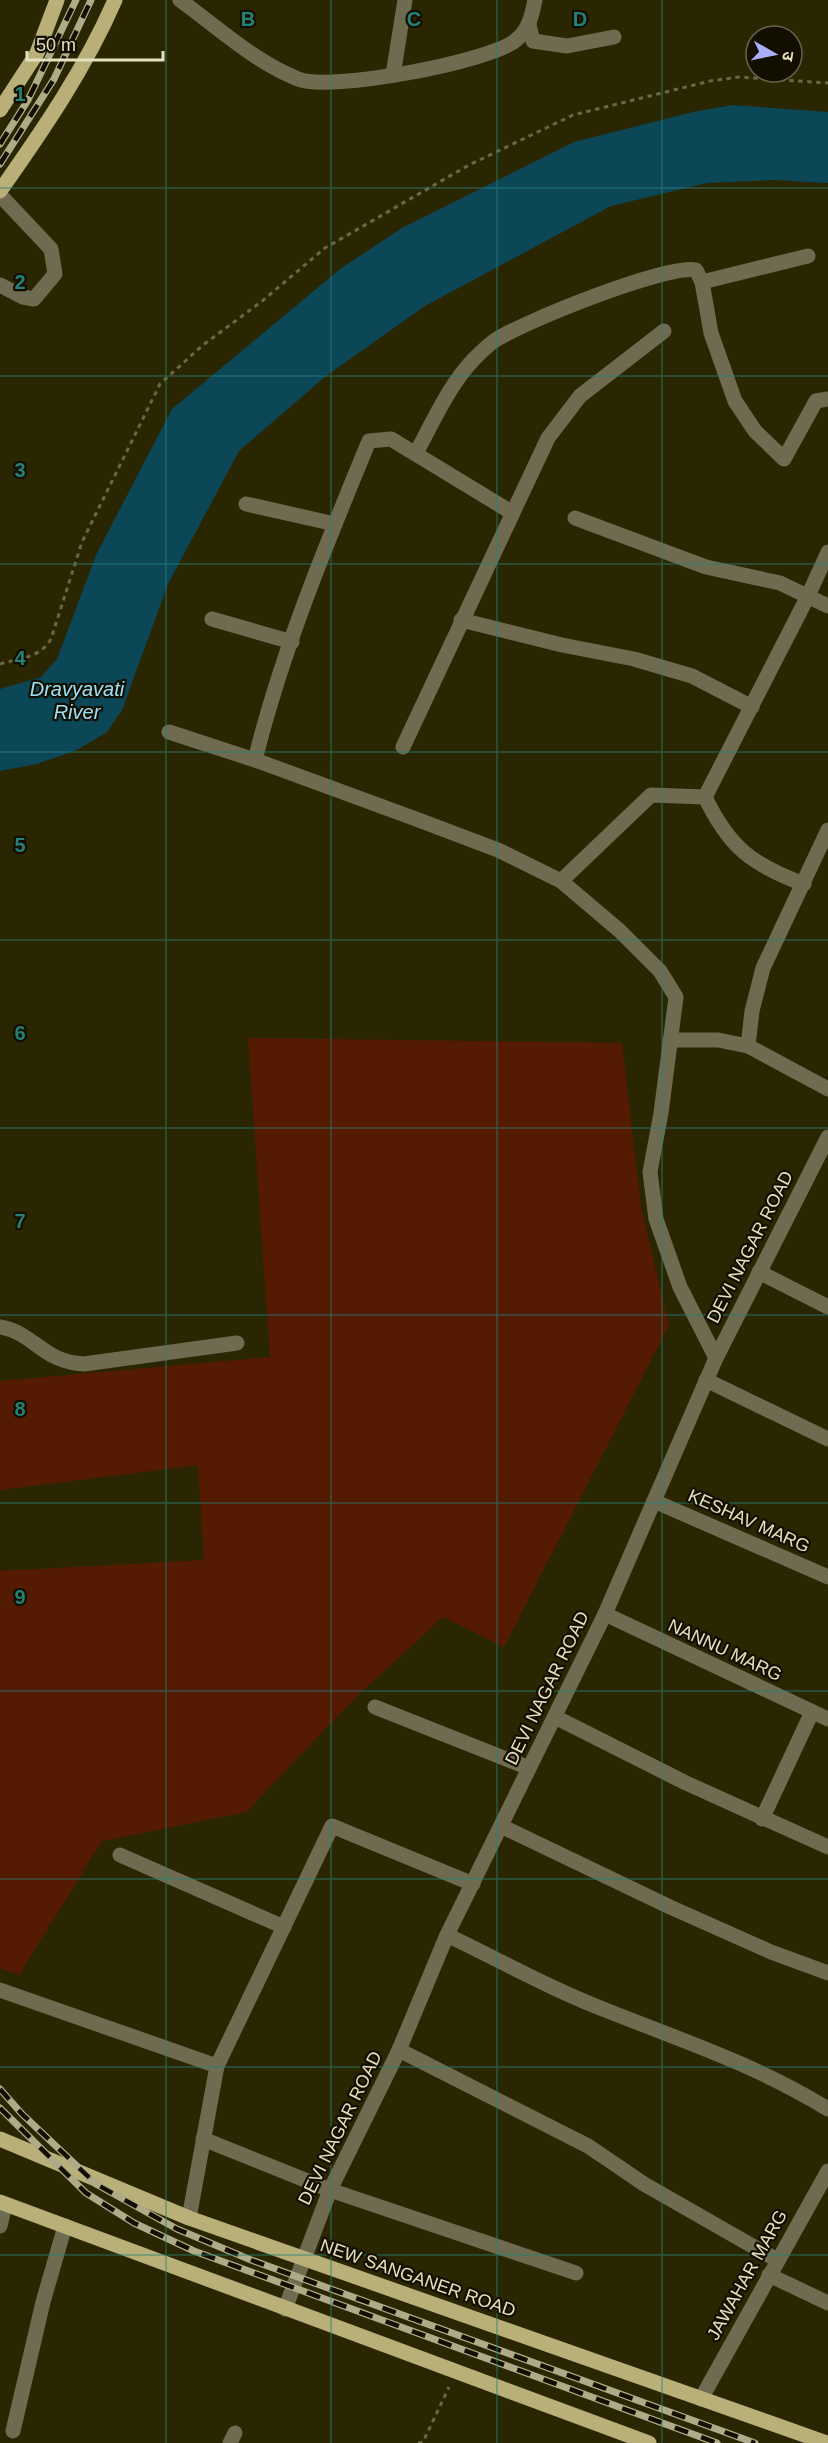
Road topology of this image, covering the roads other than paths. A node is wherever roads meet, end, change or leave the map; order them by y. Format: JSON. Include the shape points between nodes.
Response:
{"nodes":[{"id":1,"x":57,"y":0,"type":"edge"},
{"id":2,"x":115,"y":0,"type":"edge"},
{"id":3,"x":180,"y":0,"type":"edge"},
{"id":4,"x":405,"y":0,"type":"edge"},
{"id":5,"x":535,"y":0,"type":"edge"},
{"id":6,"x":529,"y":25,"type":"junction"},
{"id":7,"x":614,"y":37,"type":"dead end"},
{"id":8,"x":393,"y":75,"type":"junction"},
{"id":9,"x":0,"y":110,"type":"edge"},
{"id":10,"x":0,"y":193,"type":"edge"},
{"id":11,"x":808,"y":256,"type":"dead end"},
{"id":12,"x":702,"y":282,"type":"junction"},
{"id":13,"x":0,"y":285,"type":"edge"},
{"id":14,"x":664,"y":331,"type":"dead end"},
{"id":15,"x":828,"y":399,"type":"edge"},
{"id":16,"x":416,"y":453,"type":"junction"},
{"id":17,"x":246,"y":504,"type":"dead end"},
{"id":18,"x":511,"y":512,"type":"junction"},
{"id":19,"x":575,"y":518,"type":"dead end"},
{"id":20,"x":335,"y":525,"type":"junction"},
{"id":21,"x":828,"y":552,"type":"edge"},
{"id":22,"x":808,"y":596,"type":"junction"},
{"id":23,"x":828,"y":606,"type":"edge"},
{"id":24,"x":212,"y":619,"type":"dead end"},
{"id":25,"x":461,"y":620,"type":"junction"},
{"id":26,"x":292,"y":642,"type":"junction"},
{"id":27,"x":752,"y":706,"type":"junction"},
{"id":28,"x":169,"y":732,"type":"dead end"},
{"id":29,"x":403,"y":747,"type":"dead end"},
{"id":30,"x":255,"y":760,"type":"junction"},
{"id":31,"x":705,"y":797,"type":"junction"},
{"id":32,"x":828,"y":832,"type":"edge"},
{"id":33,"x":561,"y":880,"type":"junction"},
{"id":34,"x":804,"y":884,"type":"junction"},
{"id":35,"x":670,"y":1040,"type":"junction"},
{"id":36,"x":748,"y":1046,"type":"junction"},
{"id":37,"x":828,"y":1089,"type":"edge"},
{"id":38,"x":828,"y":1137,"type":"edge"},
{"id":39,"x":822,"y":1165,"type":"edge"},
{"id":40,"x":759,"y":1272,"type":"junction"},
{"id":41,"x":828,"y":1307,"type":"edge"},
{"id":42,"x":0,"y":1327,"type":"edge"},
{"id":43,"x":237,"y":1343,"type":"dead end"},
{"id":44,"x":716,"y":1358,"type":"junction"},
{"id":45,"x":706,"y":1380,"type":"junction"},
{"id":46,"x":828,"y":1439,"type":"edge"},
{"id":47,"x":654,"y":1501,"type":"junction"},
{"id":48,"x":828,"y":1577,"type":"edge"},
{"id":49,"x":605,"y":1614,"type":"junction"},
{"id":50,"x":375,"y":1707,"type":"dead end"},
{"id":51,"x":812,"y":1712,"type":"junction"},
{"id":52,"x":555,"y":1717,"type":"junction"},
{"id":53,"x":828,"y":1719,"type":"edge"},
{"id":54,"x":529,"y":1768,"type":"junction"},
{"id":55,"x":762,"y":1819,"type":"junction"},
{"id":56,"x":501,"y":1826,"type":"junction"},
{"id":57,"x":828,"y":1847,"type":"edge"},
{"id":58,"x":120,"y":1855,"type":"dead end"},
{"id":59,"x":473,"y":1884,"type":"junction"},
{"id":60,"x":284,"y":1927,"type":"junction"},
{"id":61,"x":447,"y":1935,"type":"junction"},
{"id":62,"x":828,"y":1973,"type":"edge"},
{"id":63,"x":0,"y":1990,"type":"edge"},
{"id":64,"x":399,"y":2050,"type":"junction"},
{"id":65,"x":217,"y":2066,"type":"junction"},
{"id":66,"x":828,"y":2109,"type":"edge"},
{"id":67,"x":0,"y":2139,"type":"edge"},
{"id":68,"x":203,"y":2139,"type":"junction"},
{"id":69,"x":828,"y":2171,"type":"edge"},
{"id":70,"x":330,"y":2190,"type":"junction"},
{"id":71,"x":2,"y":2204,"type":"edge"},
{"id":72,"x":189,"y":2218,"type":"junction"},
{"id":73,"x":0,"y":2226,"type":"edge"},
{"id":74,"x":64,"y":2226,"type":"junction"},
{"id":75,"x":303,"y":2258,"type":"junction"},
{"id":76,"x":777,"y":2260,"type":"junction"},
{"id":77,"x":576,"y":2273,"type":"dead end"},
{"id":78,"x":769,"y":2275,"type":"junction"},
{"id":79,"x":828,"y":2303,"type":"edge"},
{"id":80,"x":285,"y":2309,"type":"junction"},
{"id":81,"x":701,"y":2399,"type":"junction"},
{"id":82,"x":13,"y":2431,"type":"dead end"},
{"id":83,"x":649,"y":2443,"type":"edge"},
{"id":84,"x":827,"y":2443,"type":"edge"}],
"edges":[{"from":1,"to":9,"type":"main road","via":[[37,53]]},
{"from":2,"to":10,"type":"main road","via":[[59,108]]},
{"from":3,"to":8,"type":"street","via":[[259,58],[300,80],[350,82]]},
{"from":4,"to":8,"type":"street"},
{"from":5,"to":6,"type":"street"},
{"from":6,"to":7,"type":"street","via":[[533,41],[567,46]]},
{"from":6,"to":8,"type":"street","via":[[516,41],[494,52]]},
{"from":10,"to":13,"type":"street","via":[[51,249],[55,267],[55,274],[34,299]]},
{"from":11,"to":12,"type":"street"},
{"from":12,"to":15,"type":"street","via":[[711,333],[735,401],[755,431],[784,459],[816,401]]},
{"from":12,"to":16,"type":"street","via":[[696,270],[685,268],[633,282],[495,341],[472,360],[453,386]]},
{"from":14,"to":18,"type":"street","via":[[580,396],[548,438]]},
{"from":16,"to":18,"type":"street"},
{"from":16,"to":20,"type":"street","via":[[391,439],[369,441]]},
{"from":17,"to":20,"type":"street"},
{"from":18,"to":25,"type":"street"},
{"from":19,"to":22,"type":"street","via":[[706,567],[780,583]]},
{"from":20,"to":26,"type":"street"},
{"from":21,"to":22,"type":"street"},
{"from":22,"to":23,"type":"street"},
{"from":22,"to":27,"type":"street"},
{"from":24,"to":26,"type":"street"},
{"from":25,"to":27,"type":"street","via":[[692,676]]},
{"from":25,"to":29,"type":"street"},
{"from":26,"to":30,"type":"street"},
{"from":27,"to":31,"type":"street"},
{"from":28,"to":30,"type":"street"},
{"from":30,"to":33,"type":"street","via":[[498,850]]},
{"from":31,"to":33,"type":"street","via":[[651,795]]},
{"from":31,"to":34,"type":"street","via":[[719,826],[752,861]]},
{"from":32,"to":34,"type":"street"},
{"from":33,"to":35,"type":"street","via":[[620,930],[660,971],[676,997]]},
{"from":34,"to":36,"type":"street","via":[[763,968]]},
{"from":35,"to":36,"type":"street","via":[[718,1040]]},
{"from":35,"to":44,"type":"street","via":[[650,1172],[655,1207],[680,1287]]},
{"from":36,"to":37,"type":"street"},
{"from":38,"to":39,"type":"street","name":"DEVI NAGAR ROAD"},
{"from":39,"to":40,"type":"street","name":"DEVI NAGAR ROAD"},
{"from":40,"to":41,"type":"street"},
{"from":40,"to":44,"type":"street","name":"DEVI NAGAR ROAD"},
{"from":42,"to":43,"type":"street","via":[[26,1337],[49,1356],[65,1363],[84,1364]]},
{"from":44,"to":45,"type":"street","name":"DEVI NAGAR ROAD"},
{"from":45,"to":46,"type":"street"},
{"from":45,"to":47,"type":"street","name":"DEVI NAGAR ROAD"},
{"from":47,"to":48,"type":"street","name":"KESHAV MARG"},
{"from":47,"to":49,"type":"street","name":"DEVI NAGAR ROAD"},
{"from":49,"to":51,"type":"street","name":"NANNU MARG"},
{"from":49,"to":52,"type":"street","name":"DEVI NAGAR ROAD"},
{"from":50,"to":54,"type":"street"},
{"from":51,"to":53,"type":"street","name":"NANNU MARG"},
{"from":51,"to":55,"type":"street"},
{"from":52,"to":54,"type":"street","name":"DEVI NAGAR ROAD"},
{"from":52,"to":55,"type":"street"},
{"from":54,"to":56,"type":"street","name":"DEVI NAGAR ROAD"},
{"from":55,"to":57,"type":"street"},
{"from":56,"to":59,"type":"street","name":"DEVI NAGAR ROAD"},
{"from":56,"to":62,"type":"street","via":[[670,1907]]},
{"from":58,"to":60,"type":"street"},
{"from":59,"to":60,"type":"street","via":[[332,1826]]},
{"from":59,"to":61,"type":"street","name":"DEVI NAGAR ROAD"},
{"from":60,"to":65,"type":"street"},
{"from":61,"to":64,"type":"street","name":"DEVI NAGAR ROAD"},
{"from":61,"to":66,"type":"street","via":[[606,2011],[730,2057],[784,2082]]},
{"from":63,"to":65,"type":"street"},
{"from":64,"to":70,"type":"street","name":"DEVI NAGAR ROAD"},
{"from":64,"to":76,"type":"street","via":[[588,2146],[644,2184]]},
{"from":65,"to":68,"type":"street"},
{"from":67,"to":72,"type":"main road","name":"NEW SANGANER ROAD"},
{"from":68,"to":70,"type":"street"},
{"from":68,"to":72,"type":"street"},
{"from":69,"to":76,"type":"street","name":"JAWAHAR MARG"},
{"from":70,"to":75,"type":"street","name":"DEVI NAGAR ROAD"},
{"from":70,"to":77,"type":"street"},
{"from":71,"to":73,"type":"street"},
{"from":71,"to":74,"type":"main road"},
{"from":72,"to":75,"type":"main road","name":"NEW SANGANER ROAD"},
{"from":74,"to":80,"type":"main road"},
{"from":74,"to":82,"type":"street"},
{"from":75,"to":80,"type":"street","name":"DEVI NAGAR ROAD"},
{"from":75,"to":81,"type":"main road","name":"NEW SANGANER ROAD"},
{"from":76,"to":78,"type":"street","name":"JAWAHAR MARG"},
{"from":78,"to":79,"type":"street"},
{"from":78,"to":81,"type":"street","name":"JAWAHAR MARG"},
{"from":80,"to":83,"type":"main road"},
{"from":81,"to":84,"type":"main road","name":"NEW SANGANER ROAD"}]}
